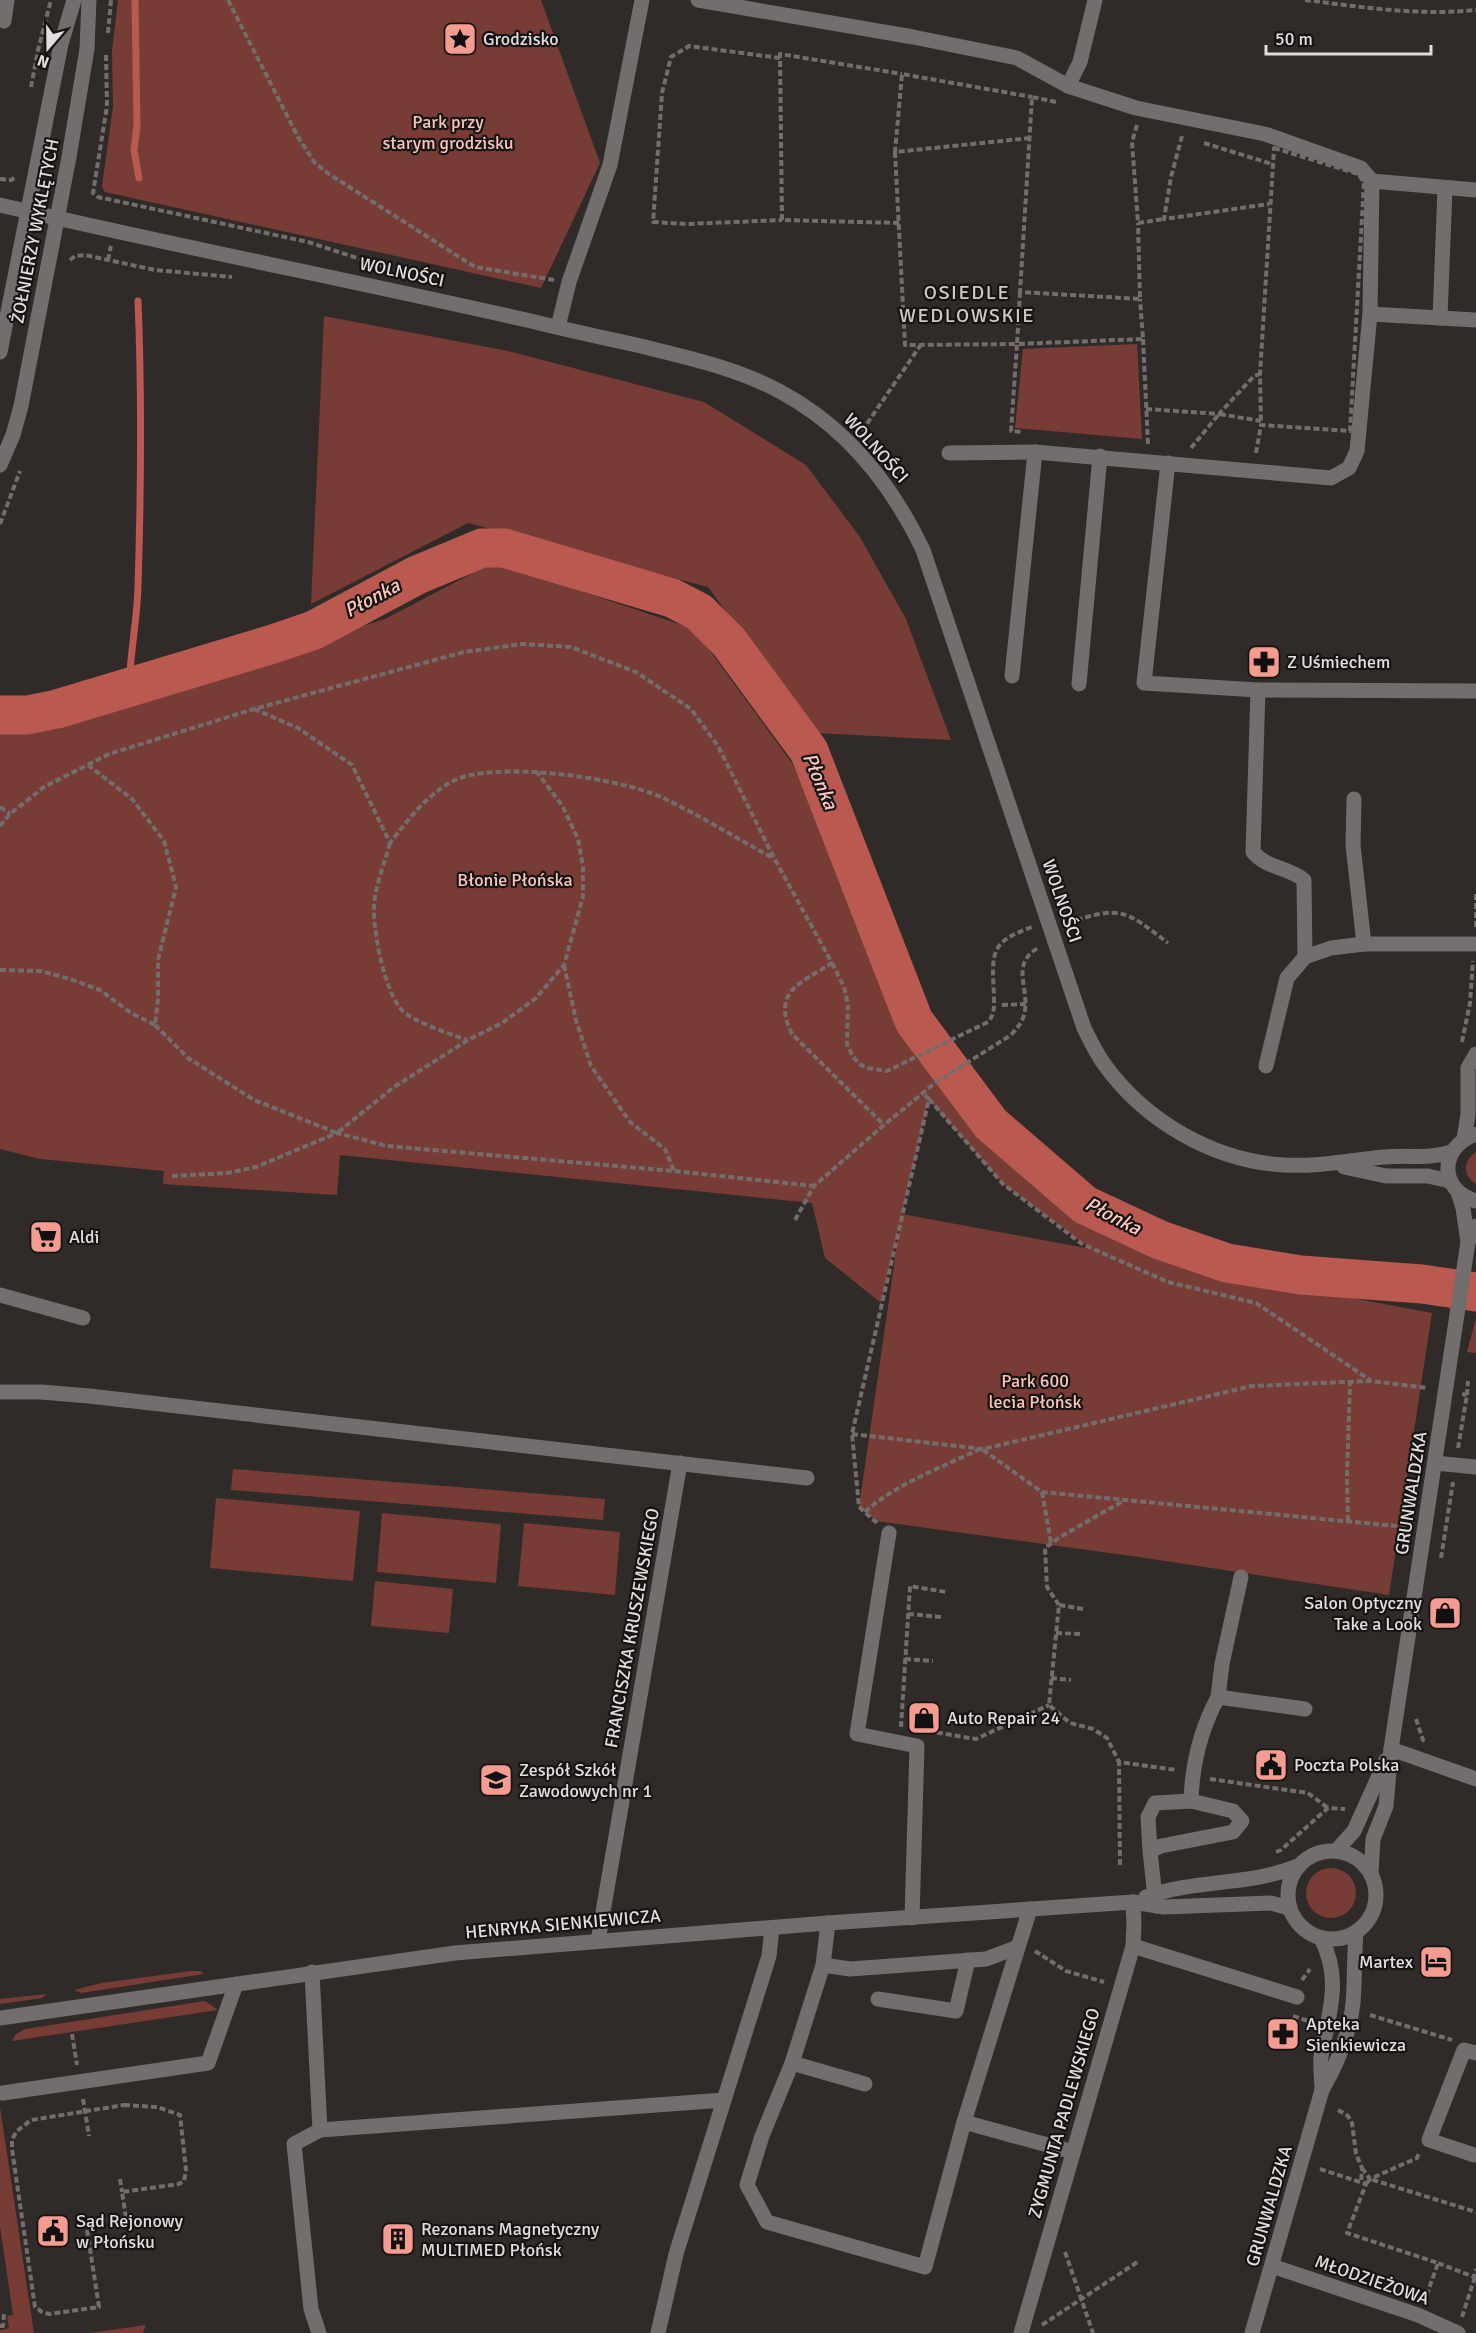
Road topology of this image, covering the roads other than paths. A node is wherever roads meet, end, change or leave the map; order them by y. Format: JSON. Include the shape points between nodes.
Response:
{"nodes":[{"id":1,"x":7,"y":0,"type":"edge"},
{"id":2,"x":74,"y":0,"type":"edge"},
{"id":3,"x":89,"y":0,"type":"edge"},
{"id":4,"x":642,"y":0,"type":"edge"},
{"id":5,"x":698,"y":0,"type":"edge"},
{"id":6,"x":1095,"y":0,"type":"edge"},
{"id":7,"x":4,"y":21,"type":"dead end"},
{"id":8,"x":1068,"y":86,"type":"junction"},
{"id":9,"x":1372,"y":181,"type":"junction"},
{"id":10,"x":1445,"y":188,"type":"junction"},
{"id":11,"x":1476,"y":190,"type":"edge"},
{"id":12,"x":0,"y":205,"type":"edge"},
{"id":13,"x":28,"y":212,"type":"junction"},
{"id":14,"x":59,"y":218,"type":"junction"},
{"id":15,"x":1370,"y":314,"type":"junction"},
{"id":16,"x":1440,"y":318,"type":"junction"},
{"id":17,"x":1476,"y":320,"type":"edge"},
{"id":18,"x":558,"y":327,"type":"junction"},
{"id":19,"x":0,"y":352,"type":"edge"},
{"id":20,"x":1035,"y":452,"type":"junction"},
{"id":21,"x":949,"y":453,"type":"dead end"},
{"id":22,"x":1100,"y":456,"type":"junction"},
{"id":23,"x":1168,"y":463,"type":"junction"},
{"id":24,"x":0,"y":465,"type":"edge"},
{"id":25,"x":1012,"y":676,"type":"dead end"},
{"id":26,"x":1079,"y":684,"type":"dead end"},
{"id":27,"x":1258,"y":690,"type":"junction"},
{"id":28,"x":1476,"y":692,"type":"edge"},
{"id":29,"x":1353,"y":799,"type":"dead end"},
{"id":30,"x":1365,"y":944,"type":"junction"},
{"id":31,"x":1476,"y":944,"type":"edge"},
{"id":32,"x":1305,"y":957,"type":"junction"},
{"id":33,"x":1476,"y":1054,"type":"edge"},
{"id":34,"x":1266,"y":1066,"type":"dead end"},
{"id":35,"x":1470,"y":1136,"type":"edge"},
{"id":36,"x":1452,"y":1152,"type":"junction"},
{"id":37,"x":1335,"y":1164,"type":"junction"},
{"id":38,"x":1454,"y":1187,"type":"junction"},
{"id":39,"x":1476,"y":1202,"type":"edge"},
{"id":40,"x":1476,"y":1226,"type":"edge"},
{"id":41,"x":1468,"y":1242,"type":"junction"},
{"id":42,"x":0,"y":1295,"type":"edge"},
{"id":43,"x":83,"y":1318,"type":"dead end"},
{"id":44,"x":0,"y":1392,"type":"edge"},
{"id":45,"x":680,"y":1463,"type":"junction"},
{"id":46,"x":1435,"y":1463,"type":"junction"},
{"id":47,"x":1476,"y":1467,"type":"edge"},
{"id":48,"x":807,"y":1478,"type":"dead end"},
{"id":49,"x":889,"y":1533,"type":"road end"},
{"id":50,"x":1241,"y":1578,"type":"dead end"},
{"id":51,"x":1218,"y":1697,"type":"junction"},
{"id":52,"x":1305,"y":1709,"type":"dead end"},
{"id":53,"x":1391,"y":1749,"type":"junction"},
{"id":54,"x":1476,"y":1779,"type":"edge"},
{"id":55,"x":1191,"y":1801,"type":"junction"},
{"id":56,"x":1150,"y":1851,"type":"junction"},
{"id":57,"x":1336,"y":1851,"type":"junction"},
{"id":58,"x":1298,"y":1866,"type":"junction"},
{"id":59,"x":1371,"y":1874,"type":"junction"},
{"id":60,"x":1155,"y":1900,"type":"junction"},
{"id":61,"x":1133,"y":1902,"type":"junction"},
{"id":62,"x":1289,"y":1908,"type":"junction"},
{"id":63,"x":1030,"y":1910,"type":"junction"},
{"id":64,"x":912,"y":1918,"type":"junction"},
{"id":65,"x":828,"y":1923,"type":"junction"},
{"id":66,"x":772,"y":1928,"type":"junction"},
{"id":67,"x":1356,"y":1932,"type":"junction"},
{"id":68,"x":1321,"y":1938,"type":"junction"},
{"id":69,"x":598,"y":1941,"type":"junction"},
{"id":70,"x":1133,"y":1946,"type":"junction"},
{"id":71,"x":1024,"y":1947,"type":"junction"},
{"id":72,"x":968,"y":1960,"type":"junction"},
{"id":73,"x":823,"y":1965,"type":"junction"},
{"id":74,"x":312,"y":1972,"type":"junction"},
{"id":75,"x":236,"y":1984,"type":"junction"},
{"id":76,"x":1298,"y":1997,"type":"dead end"},
{"id":77,"x":878,"y":1999,"type":"dead end"},
{"id":78,"x":0,"y":2018,"type":"edge"},
{"id":79,"x":1476,"y":2053,"type":"edge"},
{"id":80,"x":792,"y":2063,"type":"junction"},
{"id":81,"x":865,"y":2084,"type":"dead end"},
{"id":82,"x":1322,"y":2090,"type":"junction"},
{"id":83,"x":3,"y":2093,"type":"dead end"},
{"id":84,"x":724,"y":2100,"type":"junction"},
{"id":85,"x":964,"y":2122,"type":"junction"},
{"id":86,"x":320,"y":2130,"type":"junction"},
{"id":87,"x":1073,"y":2152,"type":"junction"},
{"id":88,"x":1474,"y":2155,"type":"dead end"},
{"id":89,"x":1272,"y":2266,"type":"junction"},
{"id":90,"x":319,"y":2333,"type":"edge"},
{"id":91,"x":658,"y":2333,"type":"edge"},
{"id":92,"x":1021,"y":2333,"type":"edge"},
{"id":93,"x":1252,"y":2333,"type":"edge"},
{"id":94,"x":1458,"y":2333,"type":"edge"}],
"edges":[{"from":1,"to":7,"type":"street"},
{"from":2,"to":13,"type":"street","name":"ŻOŁNIERZY WYKLĘTYCH","via":[[61,44]]},
{"from":3,"to":14,"type":"street","name":"ŻOŁNIERZY WYKLĘTYCH","via":[[87,49]]},
{"from":4,"to":18,"type":"street","via":[[610,165],[568,282]]},
{"from":5,"to":8,"type":"street","via":[[1017,58]]},
{"from":6,"to":8,"type":"street","via":[[1080,62]]},
{"from":8,"to":9,"type":"street","via":[[1136,108],[1265,134],[1361,168]]},
{"from":9,"to":10,"type":"street"},
{"from":9,"to":15,"type":"street"},
{"from":10,"to":11,"type":"street"},
{"from":10,"to":16,"type":"street"},
{"from":12,"to":13,"type":"street","name":"WOLNOŚCI"},
{"from":13,"to":14,"type":"street","name":"WOLNOŚCI"},
{"from":13,"to":19,"type":"street","name":"ŻOŁNIERZY WYKLĘTYCH"},
{"from":14,"to":18,"type":"street","name":"WOLNOŚCI"},
{"from":14,"to":24,"type":"street","name":"ŻOŁNIERZY WYKLĘTYCH","via":[[21,406]]},
{"from":15,"to":16,"type":"street"},
{"from":15,"to":23,"type":"street","via":[[1357,451],[1349,468],[1331,478]]},
{"from":16,"to":17,"type":"street"},
{"from":18,"to":37,"type":"street","name":"WOLNOŚCI","via":[[687,357],[754,379],[791,398],[850,443],[894,496],[931,571],[1055,920],[1056,942],[1084,1028],[1103,1063],[1133,1098],[1194,1141],[1250,1160],[1285,1165]]},
{"from":20,"to":21,"type":"street"},
{"from":20,"to":22,"type":"street"},
{"from":20,"to":25,"type":"street"},
{"from":22,"to":23,"type":"street"},
{"from":22,"to":26,"type":"street"},
{"from":23,"to":27,"type":"street","via":[[1144,683]]},
{"from":27,"to":28,"type":"street"},
{"from":27,"to":32,"type":"street","via":[[1253,852],[1260,861],[1304,880]]},
{"from":29,"to":30,"type":"street","via":[[1353,845]]},
{"from":30,"to":31,"type":"street"},
{"from":30,"to":32,"type":"street","via":[[1331,948]]},
{"from":32,"to":34,"type":"street","via":[[1287,978]]},
{"from":33,"to":35,"type":"street","via":[[1468,1068]]},
{"from":35,"to":36,"type":"street"},
{"from":36,"to":37,"type":"street","name":"WOLNOŚCI"},
{"from":36,"to":38,"type":"street","name":"GRUNWALDZKA","via":[[1448,1166]]},
{"from":37,"to":38,"type":"street","name":"WOLNOŚCI","via":[[1386,1176],[1428,1176]]},
{"from":38,"to":39,"type":"street","name":"WOLNOŚCI"},
{"from":38,"to":41,"type":"street","name":"GRUNWALDZKA","via":[[1463,1208]]},
{"from":40,"to":41,"type":"street","name":"GRUNWALDZKA"},
{"from":41,"to":46,"type":"street","name":"GRUNWALDZKA"},
{"from":42,"to":43,"type":"street"},
{"from":44,"to":45,"type":"street","via":[[89,1396]]},
{"from":45,"to":48,"type":"street"},
{"from":45,"to":69,"type":"street","name":"FRANCISZKA KRUSZEWSKIEGO"},
{"from":46,"to":47,"type":"street"},
{"from":46,"to":53,"type":"street","name":"GRUNWALDZKA"},
{"from":49,"to":64,"type":"street","via":[[856,1734],[917,1746]]},
{"from":50,"to":51,"type":"street"},
{"from":51,"to":52,"type":"street"},
{"from":51,"to":55,"type":"street","via":[[1206,1718]]},
{"from":53,"to":54,"type":"street"},
{"from":53,"to":57,"type":"street","name":"GRUNWALDZKA","via":[[1354,1831]]},
{"from":53,"to":59,"type":"street","name":"GRUNWALDZKA","via":[[1386,1806],[1373,1839]]},
{"from":55,"to":56,"type":"street","via":[[1155,1803],[1148,1817]]},
{"from":55,"to":56,"type":"street","via":[[1233,1810],[1242,1821],[1233,1832],[1161,1845]]},
{"from":56,"to":60,"type":"street"},
{"from":57,"to":58,"type":"street","via":[[1309,1857]]},
{"from":57,"to":59,"type":"street","via":[[1356,1858]]},
{"from":58,"to":60,"type":"street","name":"HENRYKA SIENKIEWICZA","via":[[1253,1879],[1169,1888]]},
{"from":58,"to":62,"type":"street","via":[[1288,1886]]},
{"from":59,"to":67,"type":"street","via":[[1375,1906],[1366,1924]]},
{"from":60,"to":61,"type":"street","name":"HENRYKA SIENKIEWICZA"},
{"from":60,"to":62,"type":"street","name":"HENRYKA SIENKIEWICZA","via":[[1272,1903]]},
{"from":61,"to":63,"type":"street","name":"HENRYKA SIENKIEWICZA"},
{"from":61,"to":70,"type":"street","name":"ZYGMUNTA PADLEWSKIEGO"},
{"from":62,"to":68,"type":"street","via":[[1301,1927]]},
{"from":63,"to":64,"type":"street","name":"HENRYKA SIENKIEWICZA"},
{"from":63,"to":71,"type":"street"},
{"from":64,"to":65,"type":"street","name":"HENRYKA SIENKIEWICZA"},
{"from":65,"to":66,"type":"street","name":"HENRYKA SIENKIEWICZA"},
{"from":65,"to":73,"type":"street"},
{"from":66,"to":69,"type":"street","name":"HENRYKA SIENKIEWICZA"},
{"from":66,"to":84,"type":"street","via":[[769,1956]]},
{"from":67,"to":68,"type":"street","via":[[1339,1939]]},
{"from":67,"to":82,"type":"street","name":"GRUNWALDZKA","via":[[1348,2031]]},
{"from":68,"to":82,"type":"street","name":"GRUNWALDZKA","via":[[1334,1977],[1321,2060]]},
{"from":69,"to":74,"type":"street","name":"HENRYKA SIENKIEWICZA","via":[[455,1953]]},
{"from":70,"to":76,"type":"street"},
{"from":70,"to":87,"type":"street","name":"ZYGMUNTA PADLEWSKIEGO"},
{"from":71,"to":72,"type":"street","via":[[986,1959]]},
{"from":71,"to":85,"type":"street"},
{"from":72,"to":73,"type":"street","via":[[850,1969]]},
{"from":72,"to":77,"type":"street","via":[[956,2011]]},
{"from":73,"to":80,"type":"street"},
{"from":74,"to":75,"type":"street","name":"HENRYKA SIENKIEWICZA"},
{"from":74,"to":86,"type":"street"},
{"from":75,"to":78,"type":"street","name":"HENRYKA SIENKIEWICZA"},
{"from":75,"to":83,"type":"street","via":[[208,2063]]},
{"from":79,"to":88,"type":"street","via":[[1464,2050],[1429,2140]]},
{"from":80,"to":81,"type":"street"},
{"from":80,"to":85,"type":"street","via":[[747,2185],[767,2222],[925,2267]]},
{"from":82,"to":89,"type":"street","name":"GRUNWALDZKA"},
{"from":84,"to":86,"type":"street"},
{"from":84,"to":91,"type":"street","via":[[676,2254]]},
{"from":85,"to":87,"type":"street"},
{"from":86,"to":90,"type":"street","via":[[294,2144],[311,2309]]},
{"from":87,"to":92,"type":"street","name":"ZYGMUNTA PADLEWSKIEGO"},
{"from":89,"to":93,"type":"street","name":"GRUNWALDZKA"},
{"from":89,"to":94,"type":"street","name":"MŁODZIEŻOWA","via":[[1418,2315]]}]}
